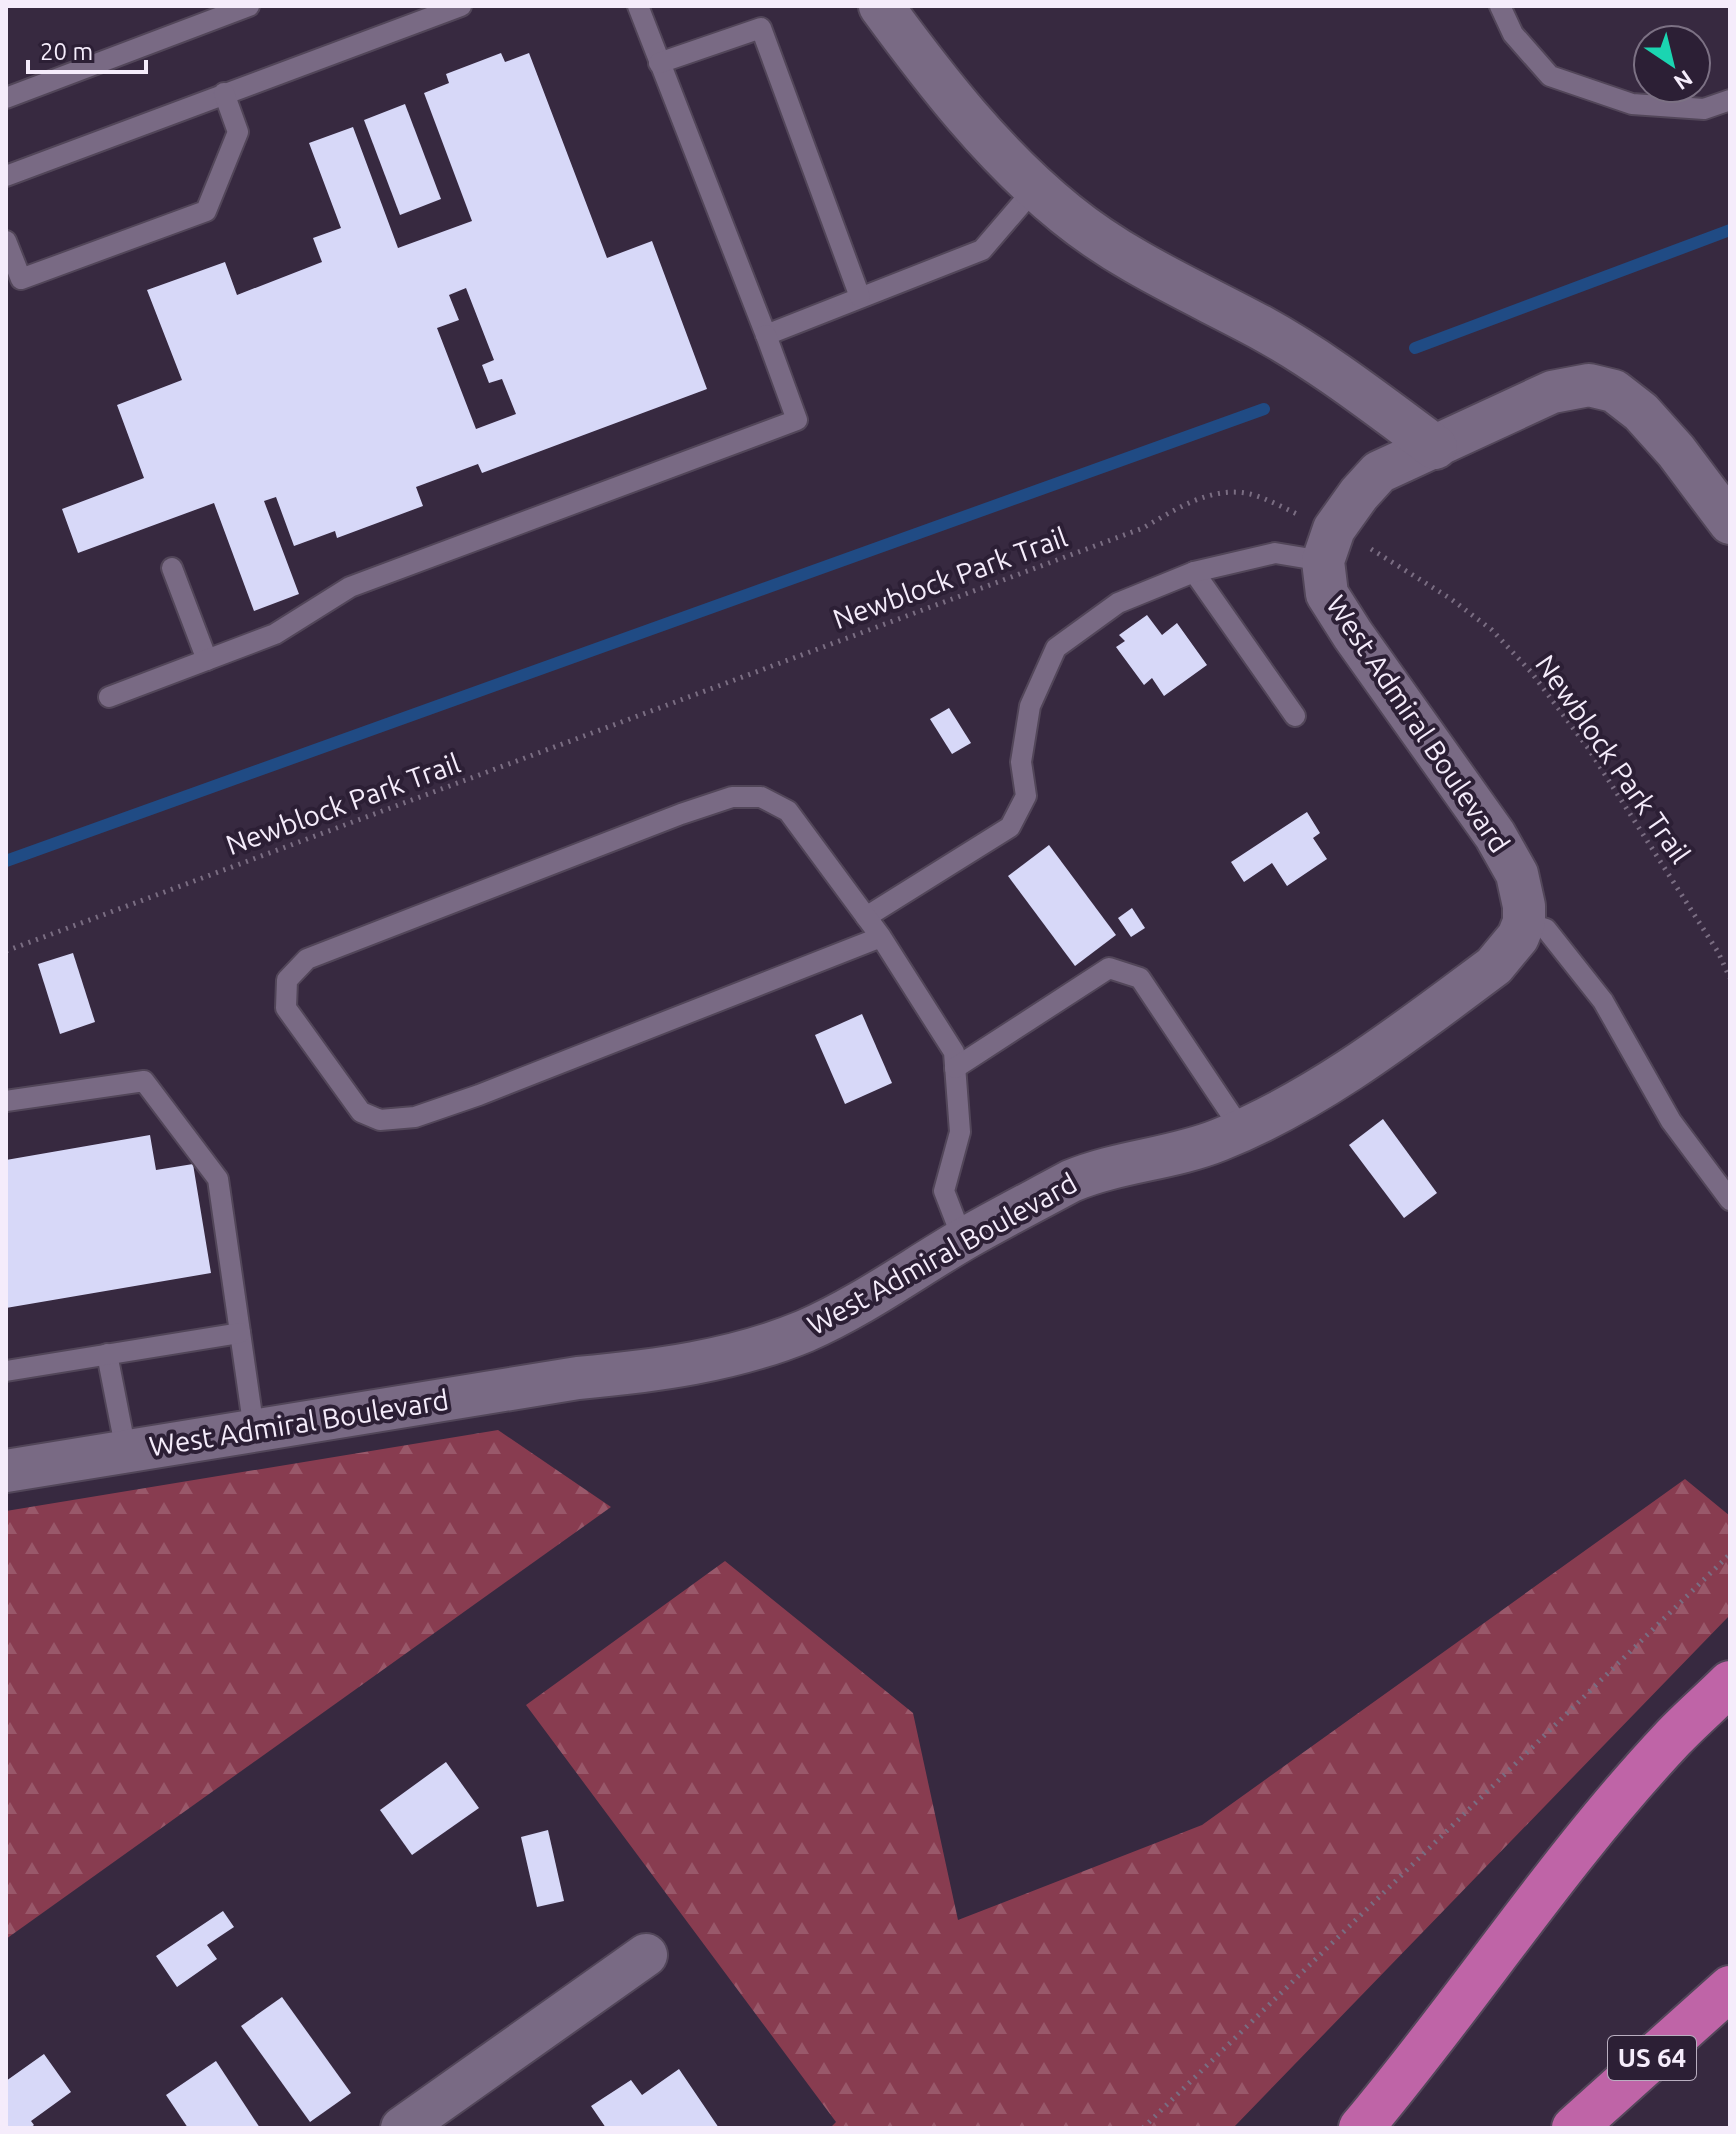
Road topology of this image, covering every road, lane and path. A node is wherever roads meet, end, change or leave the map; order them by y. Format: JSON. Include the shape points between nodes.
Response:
{"nodes":[{"id":1,"x":249,"y":6,"type":"edge"},
{"id":2,"x":461,"y":6,"type":"edge"},
{"id":3,"x":638,"y":6,"type":"edge"},
{"id":4,"x":881,"y":6,"type":"edge"},
{"id":5,"x":1500,"y":6,"type":"edge"},
{"id":6,"x":659,"y":63,"type":"junction"},
{"id":7,"x":224,"y":93,"type":"junction"},
{"id":8,"x":6,"y":98,"type":"edge"},
{"id":9,"x":1730,"y":100,"type":"edge"},
{"id":10,"x":6,"y":176,"type":"edge"},
{"id":11,"x":1036,"y":187,"type":"junction"},
{"id":12,"x":6,"y":241,"type":"edge"},
{"id":13,"x":860,"y":297,"type":"junction"},
{"id":14,"x":766,"y":335,"type":"junction"},
{"id":15,"x":1435,"y":447,"type":"junction"},
{"id":16,"x":1730,"y":523,"type":"edge"},
{"id":17,"x":1328,"y":545,"type":"junction"},
{"id":18,"x":172,"y":568,"type":"dead end"},
{"id":19,"x":1194,"y":572,"type":"junction"},
{"id":20,"x":207,"y":660,"type":"junction"},
{"id":21,"x":109,"y":697,"type":"dead end"},
{"id":22,"x":1295,"y":716,"type":"dead end"},
{"id":23,"x":866,"y":917,"type":"junction"},
{"id":24,"x":1524,"y":922,"type":"junction"},
{"id":25,"x":881,"y":937,"type":"junction"},
{"id":26,"x":6,"y":951,"type":"edge"},
{"id":27,"x":1730,"y":978,"type":"edge"},
{"id":28,"x":955,"y":1068,"type":"junction"},
{"id":29,"x":6,"y":1101,"type":"edge"},
{"id":30,"x":1241,"y":1129,"type":"junction"},
{"id":31,"x":1730,"y":1200,"type":"edge"},
{"id":32,"x":963,"y":1240,"type":"junction"},
{"id":33,"x":240,"y":1333,"type":"junction"},
{"id":34,"x":107,"y":1354,"type":"junction"},
{"id":35,"x":6,"y":1371,"type":"edge"},
{"id":36,"x":254,"y":1430,"type":"junction"},
{"id":37,"x":126,"y":1451,"type":"junction"},
{"id":38,"x":6,"y":1471,"type":"edge"},
{"id":39,"x":1730,"y":1554,"type":"edge"},
{"id":40,"x":1730,"y":1683,"type":"edge"},
{"id":41,"x":646,"y":1955,"type":"dead end"},
{"id":42,"x":1730,"y":1988,"type":"edge"},
{"id":43,"x":402,"y":2128,"type":"edge"},
{"id":44,"x":1143,"y":2128,"type":"edge"},
{"id":45,"x":1361,"y":2128,"type":"edge"},
{"id":46,"x":1574,"y":2128,"type":"edge"}],
"edges":[{"from":1,"to":8,"type":"lane"},
{"from":2,"to":7,"type":"lane"},
{"from":3,"to":6,"type":"lane"},
{"from":4,"to":11,"type":"main road","via":[[970,121]]},
{"from":5,"to":9,"type":"lane","via":[[1513,34],[1550,76],[1632,104],[1704,109]]},
{"from":6,"to":13,"type":"lane","via":[[761,28]]},
{"from":6,"to":14,"type":"lane"},
{"from":7,"to":10,"type":"lane"},
{"from":7,"to":12,"type":"lane","via":[[238,132],[206,211],[21,279]]},
{"from":11,"to":13,"type":"lane","via":[[982,250]]},
{"from":11,"to":15,"type":"main road","via":[[1138,265],[1323,364]]},
{"from":13,"to":14,"type":"lane"},
{"from":14,"to":20,"type":"lane","via":[[797,420],[350,587],[275,634]]},
{"from":15,"to":16,"type":"street","via":[[1552,392],[1589,385],[1614,391],[1676,451]]},
{"from":15,"to":17,"type":"street","via":[[1379,472]]},
{"from":17,"to":19,"type":"lane"},
{"from":17,"to":24,"type":"street","name":"West Admiral Boulevard","via":[[1327,594],[1495,835],[1517,874]]},
{"from":17,"to":26,"type":"path","name":"Newblock Park Trail","via":[[1251,494],[1211,494],[1143,528]]},
{"from":17,"to":27,"type":"path","name":"Newblock Park Trail","via":[[1370,548],[1492,630],[1531,672],[1604,774]]},
{"from":18,"to":20,"type":"lane"},
{"from":19,"to":22,"type":"lane"},
{"from":19,"to":23,"type":"lane","via":[[1118,603],[1056,648],[1030,706],[1021,762],[1026,796],[1010,827]]},
{"from":20,"to":21,"type":"lane"},
{"from":23,"to":25,"type":"lane"},
{"from":23,"to":25,"type":"lane","via":[[788,811],[761,797],[732,797],[307,959],[287,980],[286,1008],[361,1112],[380,1120],[415,1117]]},
{"from":24,"to":30,"type":"street","name":"West Admiral Boulevard","via":[[1508,953],[1494,966],[1329,1083]]},
{"from":24,"to":31,"type":"lane","via":[[1546,929],[1603,1001],[1671,1121]]},
{"from":25,"to":28,"type":"lane","via":[[954,1052]]},
{"from":28,"to":30,"type":"lane","via":[[1109,968],[1140,978]]},
{"from":28,"to":32,"type":"lane","via":[[960,1132],[944,1191]]},
{"from":29,"to":33,"type":"lane","via":[[144,1081],[218,1179]]},
{"from":30,"to":32,"type":"street","name":"West Admiral Boulevard","via":[[1164,1157],[1088,1174]]},
{"from":32,"to":36,"type":"street","name":"West Admiral Boulevard","via":[[865,1302],[759,1347],[645,1372]]},
{"from":33,"to":34,"type":"lane"},
{"from":33,"to":36,"type":"lane"},
{"from":34,"to":35,"type":"lane"},
{"from":34,"to":37,"type":"lane"},
{"from":36,"to":37,"type":"street","name":"West Admiral Boulevard"},
{"from":37,"to":38,"type":"street","name":"West Admiral Boulevard"},
{"from":39,"to":44,"type":"path"},
{"from":40,"to":45,"type":"highway","via":[[1673,1737],[1610,1810]]},
{"from":41,"to":43,"type":"street"},
{"from":42,"to":46,"type":"highway","number":"US 64"}]}
